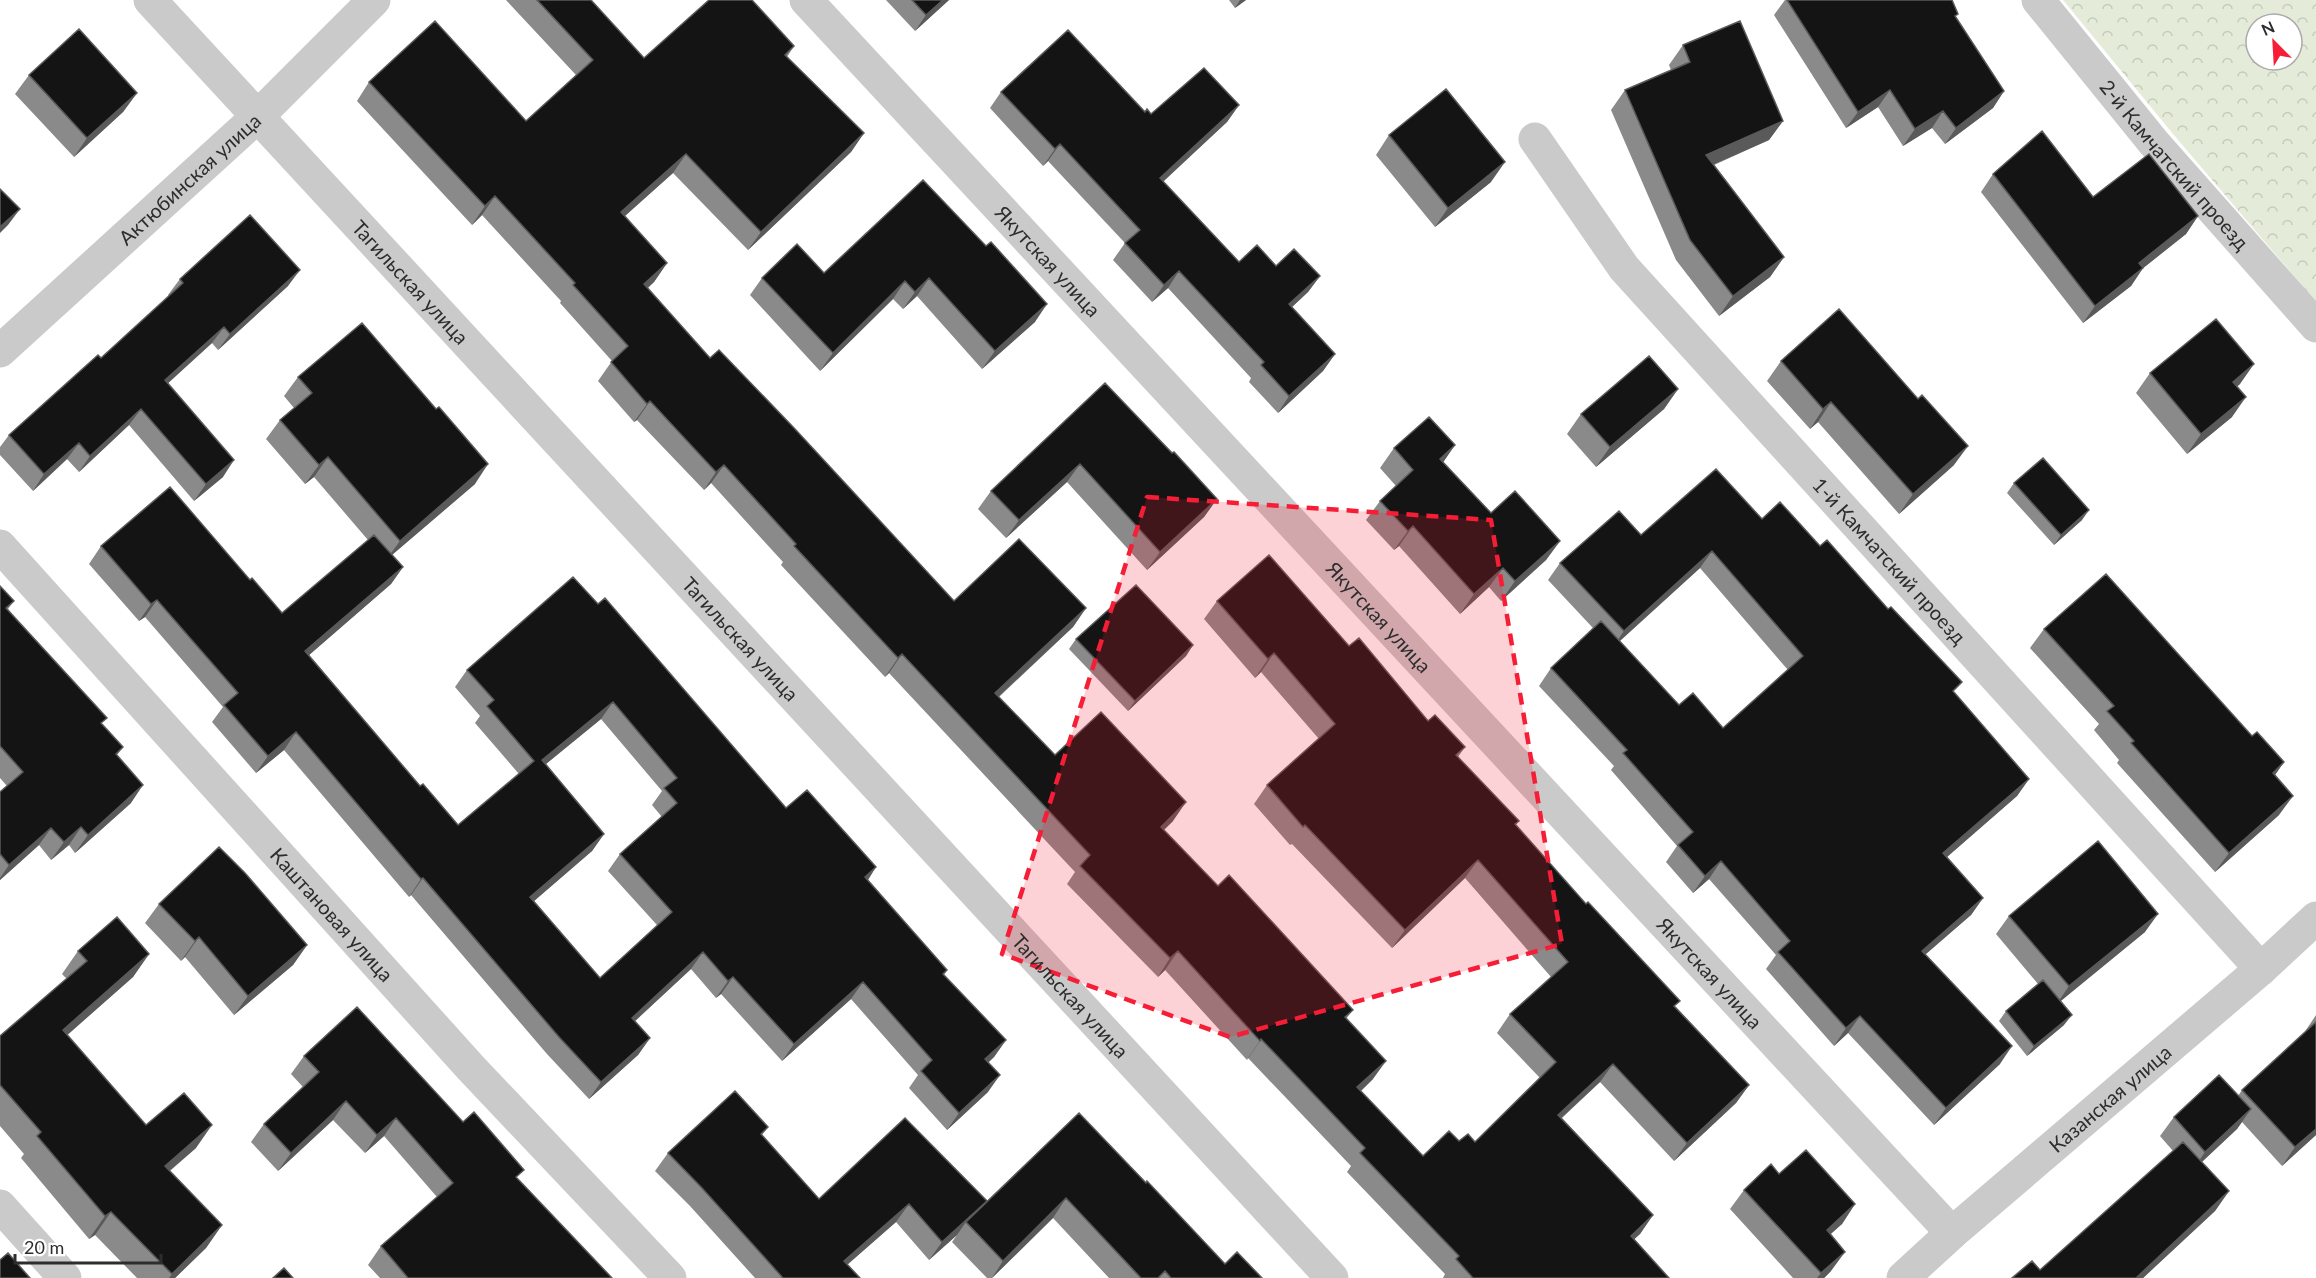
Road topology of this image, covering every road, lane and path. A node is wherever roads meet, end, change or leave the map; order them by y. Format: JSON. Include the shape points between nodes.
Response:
{"nodes":[{"id":1,"x":150,"y":0,"type":"edge"},
{"id":2,"x":374,"y":0,"type":"edge"},
{"id":3,"x":806,"y":0,"type":"edge"},
{"id":4,"x":2038,"y":0,"type":"edge"},
{"id":5,"x":256,"y":117,"type":"junction"},
{"id":6,"x":1535,"y":139,"type":"dead end"},
{"id":7,"x":2316,"y":326,"type":"edge"},
{"id":8,"x":0,"y":351,"type":"edge"},
{"id":9,"x":0,"y":546,"type":"edge"},
{"id":10,"x":2316,"y":918,"type":"edge"},
{"id":11,"x":2261,"y":969,"type":"junction"},
{"id":12,"x":0,"y":1206,"type":"edge"},
{"id":13,"x":1952,"y":1233,"type":"junction"},
{"id":14,"x":65,"y":1278,"type":"edge"},
{"id":15,"x":670,"y":1278,"type":"edge"},
{"id":16,"x":1332,"y":1278,"type":"edge"},
{"id":17,"x":1903,"y":1278,"type":"edge"}],
"edges":[{"from":1,"to":5,"type":"street","name":"Тагильская улица"},
{"from":2,"to":5,"type":"street","name":"Актюбинская улица"},
{"from":3,"to":13,"type":"street","name":"Якутская улица"},
{"from":4,"to":7,"type":"street","name":"2-й Камчатский проезд","via":[[2154,143]]},
{"from":5,"to":8,"type":"street","name":"Актюбинская улица"},
{"from":5,"to":16,"type":"street","name":"Тагильская улица"},
{"from":6,"to":11,"type":"street","name":"1-й Камчатский проезд","via":[[1624,268]]},
{"from":9,"to":15,"type":"street","name":"Каштановая улица","via":[[471,1068]]},
{"from":10,"to":11,"type":"street","name":"Казанская улица"},
{"from":11,"to":13,"type":"street","name":"Казанская улица"},
{"from":12,"to":14,"type":"street"},
{"from":13,"to":17,"type":"street","name":"Казанская улица"}]}
